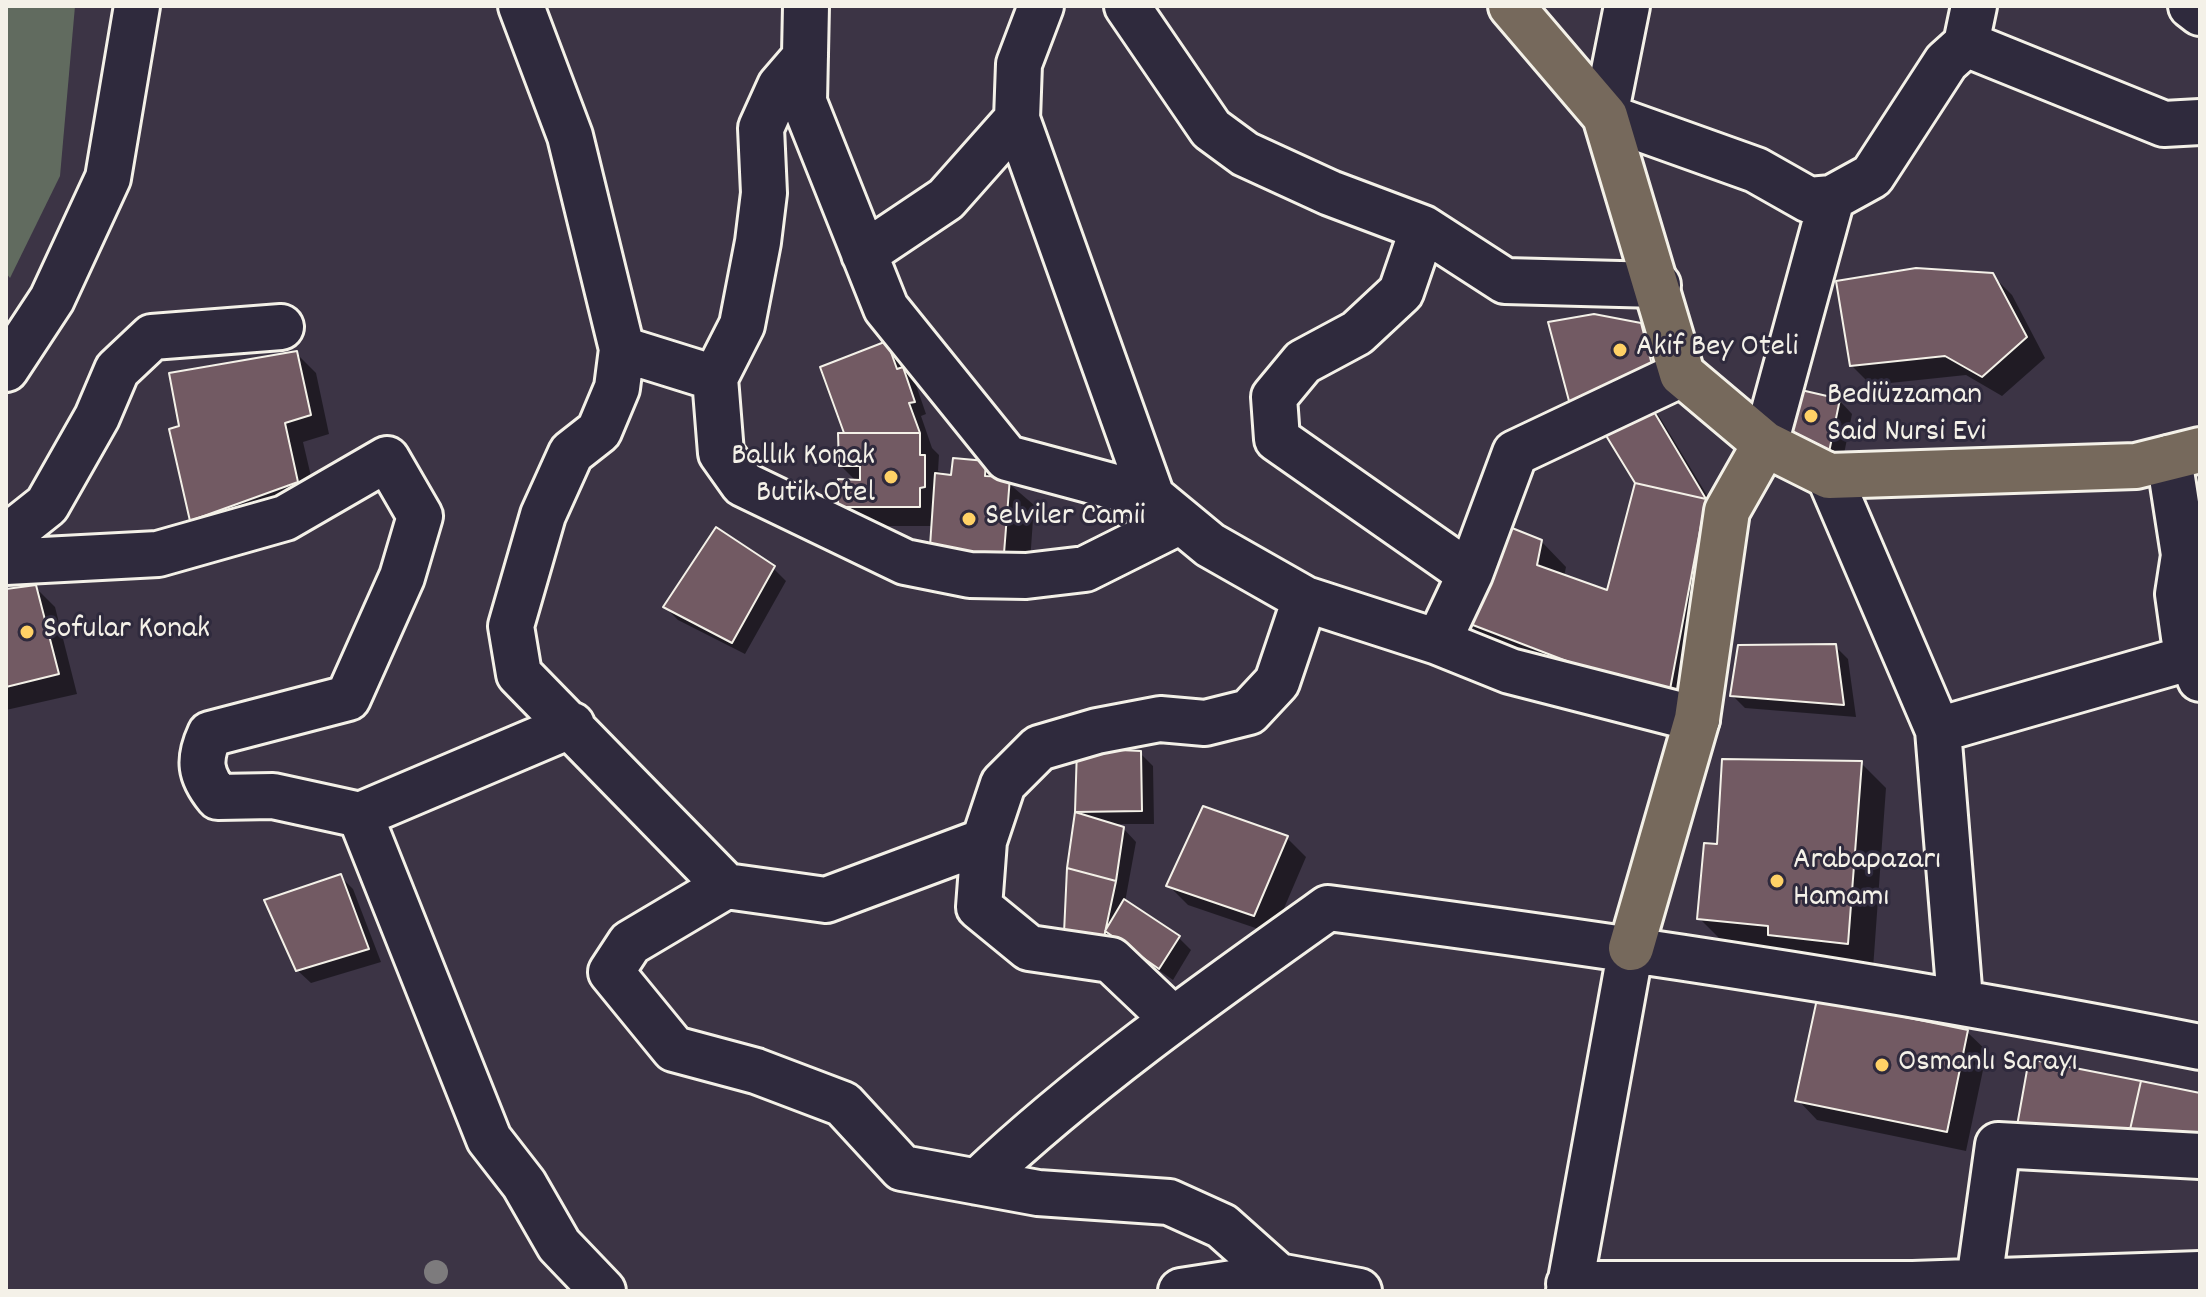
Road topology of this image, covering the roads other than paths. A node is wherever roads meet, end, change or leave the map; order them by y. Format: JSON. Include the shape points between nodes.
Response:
{"nodes":[{"id":1,"x":137,"y":6,"type":"edge"},
{"id":2,"x":521,"y":6,"type":"edge"},
{"id":3,"x":806,"y":6,"type":"edge"},
{"id":4,"x":1041,"y":6,"type":"edge"},
{"id":5,"x":1127,"y":6,"type":"edge"},
{"id":6,"x":1511,"y":6,"type":"edge"},
{"id":7,"x":1627,"y":6,"type":"edge"},
{"id":8,"x":2191,"y":6,"type":"edge"},
{"id":9,"x":2200,"y":13,"type":"edge"},
{"id":10,"x":1970,"y":25,"type":"edge"},
{"id":11,"x":805,"y":57,"type":"junction"},
{"id":12,"x":1605,"y":116,"type":"junction"},
{"id":13,"x":1017,"y":119,"type":"junction"},
{"id":14,"x":2200,"y":122,"type":"edge"},
{"id":15,"x":1832,"y":198,"type":"junction"},
{"id":16,"x":1423,"y":228,"type":"junction"},
{"id":17,"x":864,"y":254,"type":"junction"},
{"id":18,"x":1658,"y":285,"type":"junction"},
{"id":19,"x":281,"y":327,"type":"dead end"},
{"id":20,"x":622,"y":349,"type":"junction"},
{"id":21,"x":6,"y":369,"type":"edge"},
{"id":22,"x":1682,"y":374,"type":"junction"},
{"id":23,"x":715,"y":378,"type":"junction"},
{"id":24,"x":1765,"y":444,"type":"junction"},
{"id":25,"x":2184,"y":454,"type":"edge"},
{"id":26,"x":1829,"y":476,"type":"junction"},
{"id":27,"x":1166,"y":509,"type":"junction"},
{"id":28,"x":6,"y":553,"type":"edge"},
{"id":29,"x":6,"y":562,"type":"edge"},
{"id":30,"x":1470,"y":574,"type":"junction"},
{"id":31,"x":1305,"y":599,"type":"junction"},
{"id":32,"x":1438,"y":642,"type":"junction"},
{"id":33,"x":2196,"y":668,"type":"edge"},
{"id":34,"x":1697,"y":719,"type":"junction"},
{"id":35,"x":572,"y":725,"type":"junction"},
{"id":36,"x":1938,"y":730,"type":"junction"},
{"id":37,"x":360,"y":815,"type":"junction"},
{"id":38,"x":984,"y":841,"type":"junction"},
{"id":39,"x":726,"y":886,"type":"junction"},
{"id":40,"x":1631,"y":948,"type":"junction"},
{"id":41,"x":1960,"y":1000,"type":"junction"},
{"id":42,"x":1172,"y":1018,"type":"junction"},
{"id":43,"x":2200,"y":1047,"type":"edge"},
{"id":44,"x":2200,"y":1156,"type":"edge"},
{"id":45,"x":977,"y":1182,"type":"junction"},
{"id":46,"x":2200,"y":1274,"type":"edge"},
{"id":47,"x":1278,"y":1276,"type":"junction"},
{"id":48,"x":1979,"y":1281,"type":"junction"},
{"id":49,"x":1569,"y":1288,"type":"edge"},
{"id":50,"x":1914,"y":1288,"type":"edge"},
{"id":51,"x":603,"y":1291,"type":"edge"},
{"id":52,"x":1181,"y":1291,"type":"edge"},
{"id":53,"x":1359,"y":1291,"type":"edge"}],
"edges":[{"from":1,"to":21,"type":"street","via":[[108,178],[52,299]]},
{"from":2,"to":20,"type":"street","via":[[570,136]]},
{"from":3,"to":11,"type":"street"},
{"from":4,"to":13,"type":"street","via":[[1019,64]]},
{"from":5,"to":16,"type":"street","via":[[1211,129],[1245,154]]},
{"from":6,"to":12,"type":"main road"},
{"from":7,"to":12,"type":"street"},
{"from":8,"to":9,"type":"street"},
{"from":10,"to":14,"type":"street","via":[[2164,124]]},
{"from":10,"to":15,"type":"street","via":[[1872,176]]},
{"from":11,"to":17,"type":"street","via":[[804,102]]},
{"from":11,"to":23,"type":"street","via":[[780,86],[761,128],[764,193],[758,242],[742,325]]},
{"from":12,"to":15,"type":"street","via":[[1756,170],[1809,200]]},
{"from":12,"to":18,"type":"main road"},
{"from":13,"to":17,"type":"street","via":[[946,199]]},
{"from":13,"to":27,"type":"street"},
{"from":15,"to":24,"type":"street"},
{"from":16,"to":18,"type":"street","via":[[1505,281]]},
{"from":16,"to":30,"type":"street","via":[[1401,292],[1357,333],[1303,362],[1274,397],[1277,439]]},
{"from":17,"to":27,"type":"street","via":[[886,308],[1007,458]]},
{"from":18,"to":22,"type":"main road"},
{"from":19,"to":28,"type":"street","via":[[152,337],[117,370],[47,505],[18,528]]},
{"from":20,"to":23,"type":"street"},
{"from":20,"to":35,"type":"street","via":[[617,388],[599,431],[571,453],[543,515],[511,626],[519,674]]},
{"from":22,"to":24,"type":"main road"},
{"from":22,"to":30,"type":"street","via":[[1515,453]]},
{"from":23,"to":27,"type":"street","via":[[721,453],[743,484],[905,562],[970,575],[1085,569]]},
{"from":24,"to":26,"type":"main road"},
{"from":24,"to":34,"type":"main road","via":[[1727,511]]},
{"from":25,"to":26,"type":"main road","via":[[2136,466]]},
{"from":25,"to":33,"type":"street","via":[[2184,555],[2178,594],[2184,637]]},
{"from":26,"to":36,"type":"street"},
{"from":27,"to":31,"type":"street","via":[[1210,545]]},
{"from":29,"to":37,"type":"street","via":[[158,554],[285,518],[387,459],[420,516],[402,577],[348,698],[210,734],[200,755],[204,780],[218,797],[273,796]]},
{"from":30,"to":32,"type":"street"},
{"from":31,"to":32,"type":"street"},
{"from":31,"to":38,"type":"street","via":[[1277,682],[1249,712],[1205,723],[1160,719],[1039,748],[1003,784]]},
{"from":32,"to":34,"type":"street","via":[[1510,671]]},
{"from":33,"to":36,"type":"street"},
{"from":34,"to":40,"type":"main road"},
{"from":35,"to":37,"type":"street"},
{"from":35,"to":39,"type":"street"},
{"from":36,"to":41,"type":"street"},
{"from":37,"to":51,"type":"street","via":[[489,1139],[524,1184],[559,1245]]},
{"from":38,"to":39,"type":"street","via":[[826,900]]},
{"from":38,"to":42,"type":"street","via":[[979,907],[990,920],[1029,948],[1111,960]]},
{"from":39,"to":45,"type":"street","via":[[630,943],[611,972],[674,1049],[756,1071],[843,1104],[902,1168]]},
{"from":40,"to":41,"type":"street"},
{"from":40,"to":42,"type":"street","via":[[1328,908]]},
{"from":40,"to":49,"type":"street"},
{"from":41,"to":43,"type":"street"},
{"from":42,"to":45,"type":"street"},
{"from":44,"to":48,"type":"street","via":[[1998,1145]]},
{"from":45,"to":47,"type":"street","via":[[1038,1193],[1169,1202],[1222,1226]]},
{"from":46,"to":48,"type":"street"},
{"from":47,"to":52,"type":"street"},
{"from":47,"to":53,"type":"street"},
{"from":48,"to":50,"type":"street"},
{"from":49,"to":50,"type":"street"}]}
